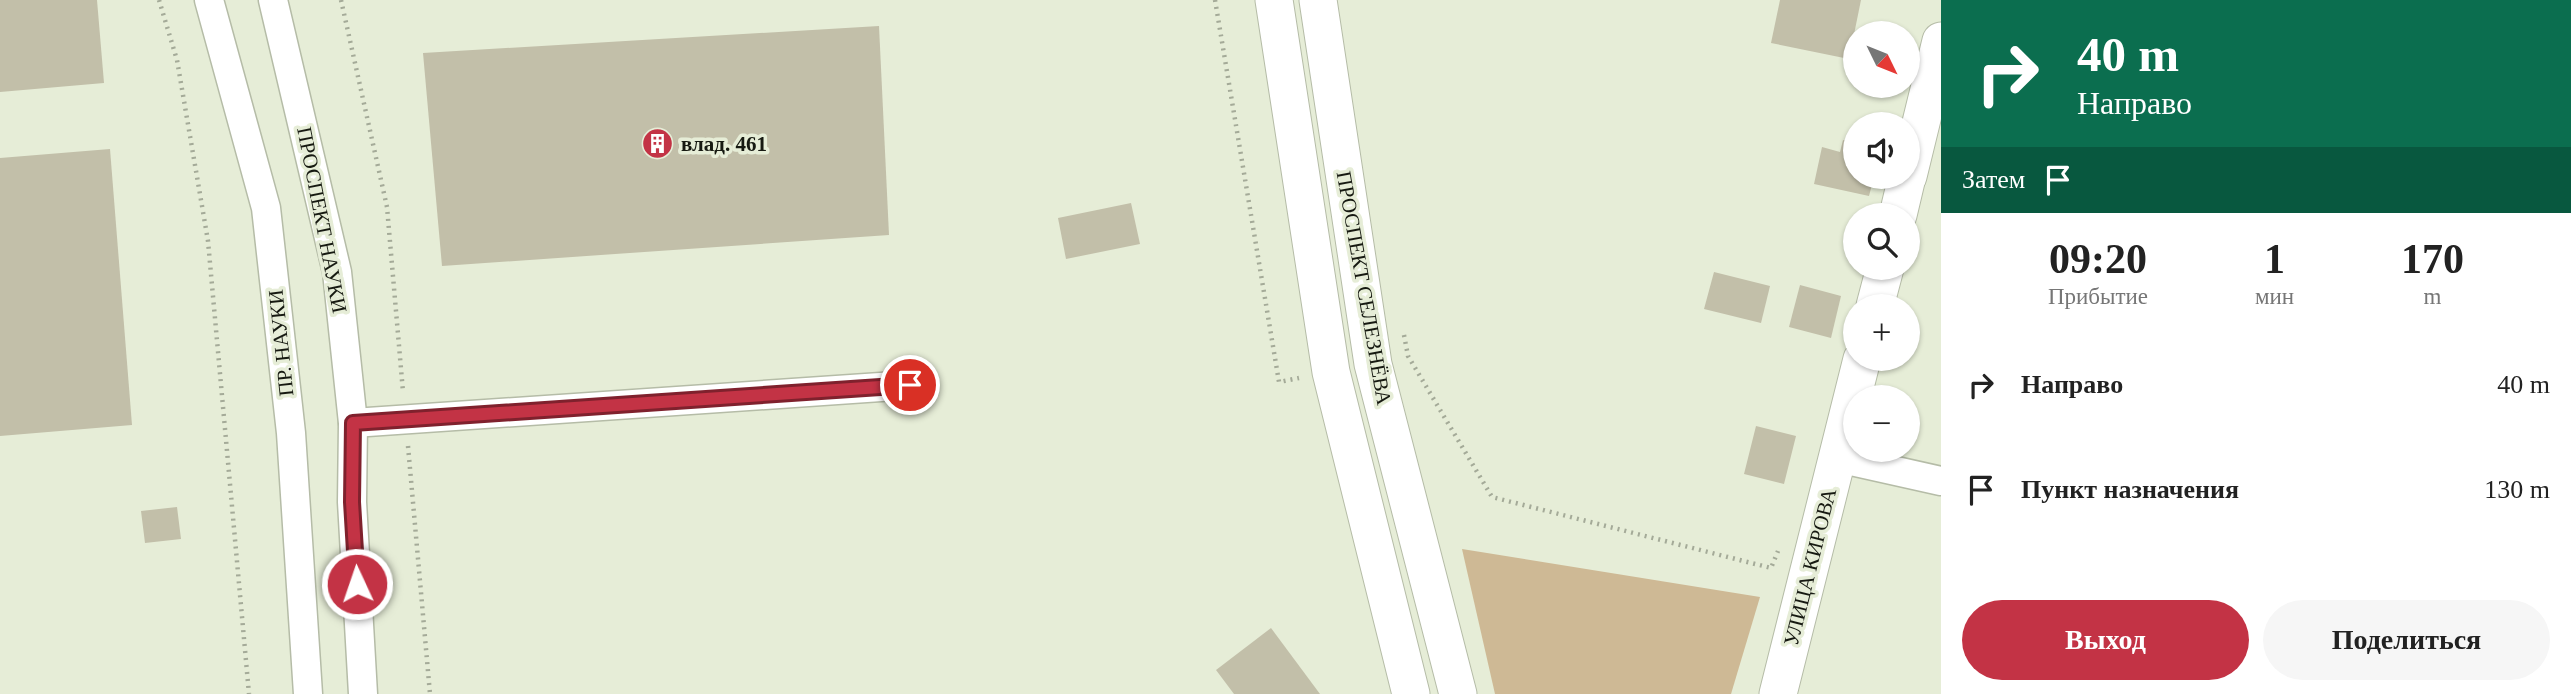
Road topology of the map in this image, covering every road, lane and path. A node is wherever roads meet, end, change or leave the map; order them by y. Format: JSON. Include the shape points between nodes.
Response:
{"nodes":[{"id":1,"x":159,"y":0,"type":"edge"},
{"id":2,"x":209,"y":0,"type":"edge"},
{"id":3,"x":273,"y":0,"type":"edge"},
{"id":4,"x":341,"y":0,"type":"edge"},
{"id":5,"x":1215,"y":0,"type":"edge"},
{"id":6,"x":1273,"y":0,"type":"edge"},
{"id":7,"x":1318,"y":0,"type":"edge"},
{"id":8,"x":1941,"y":41,"type":"edge"},
{"id":9,"x":1920,"y":124,"type":"edge"},
{"id":10,"x":1403,"y":329,"type":"dead end"},
{"id":11,"x":1390,"y":360,"type":"junction"},
{"id":12,"x":1859,"y":371,"type":"edge"},
{"id":13,"x":1331,"y":372,"type":"junction"},
{"id":14,"x":910,"y":385,"type":"dead end"},
{"id":15,"x":406,"y":419,"type":"junction"},
{"id":16,"x":353,"y":423,"type":"junction"},
{"id":17,"x":1838,"y":458,"type":"junction"},
{"id":18,"x":1941,"y":481,"type":"edge"},
{"id":19,"x":1781,"y":544,"type":"dead end"},
{"id":20,"x":249,"y":694,"type":"edge"},
{"id":21,"x":308,"y":694,"type":"edge"},
{"id":22,"x":363,"y":694,"type":"edge"},
{"id":23,"x":430,"y":694,"type":"edge"},
{"id":24,"x":1411,"y":694,"type":"edge"},
{"id":25,"x":1458,"y":694,"type":"edge"},
{"id":26,"x":1778,"y":694,"type":"edge"}],
"edges":[{"from":1,"to":20,"type":"path","via":[[177,60],[208,241]]},
{"from":2,"to":21,"type":"street","name":"ПР. НАУКИ","via":[[266,208],[291,433]]},
{"from":3,"to":16,"type":"street","name":"ПРОСПЕКТ НАУКИ","via":[[337,272]]},
{"from":4,"to":15,"type":"path","via":[[387,207]]},
{"from":5,"to":13,"type":"path","via":[[1279,382]]},
{"from":6,"to":13,"type":"main road","name":"ПРОСПЕКТ СЕЛЕЗНЁВА"},
{"from":7,"to":11,"type":"main road","name":"ПРОСПЕКТ СЕЛЕЗНЁВА"},
{"from":8,"to":9,"type":"main road"},
{"from":10,"to":11,"type":"path"},
{"from":11,"to":19,"type":"path","via":[[1492,496],[1771,568]]},
{"from":11,"to":25,"type":"main road","name":"ПРОСПЕКТ СЕЛЕЗНЁВА"},
{"from":12,"to":17,"type":"main road","name":"УЛИЦА КИРОВА"},
{"from":13,"to":24,"type":"main road","name":"ПРОСПЕКТ СЕЛЕЗНЁВА"},
{"from":14,"to":15,"type":"street"},
{"from":15,"to":16,"type":"street"},
{"from":15,"to":23,"type":"path"},
{"from":16,"to":22,"type":"street","name":"ПРОСПЕКТ НАУКИ","via":[[352,502]]},
{"from":17,"to":18,"type":"street"},
{"from":17,"to":26,"type":"main road","name":"УЛИЦА КИРОВА"}]}
